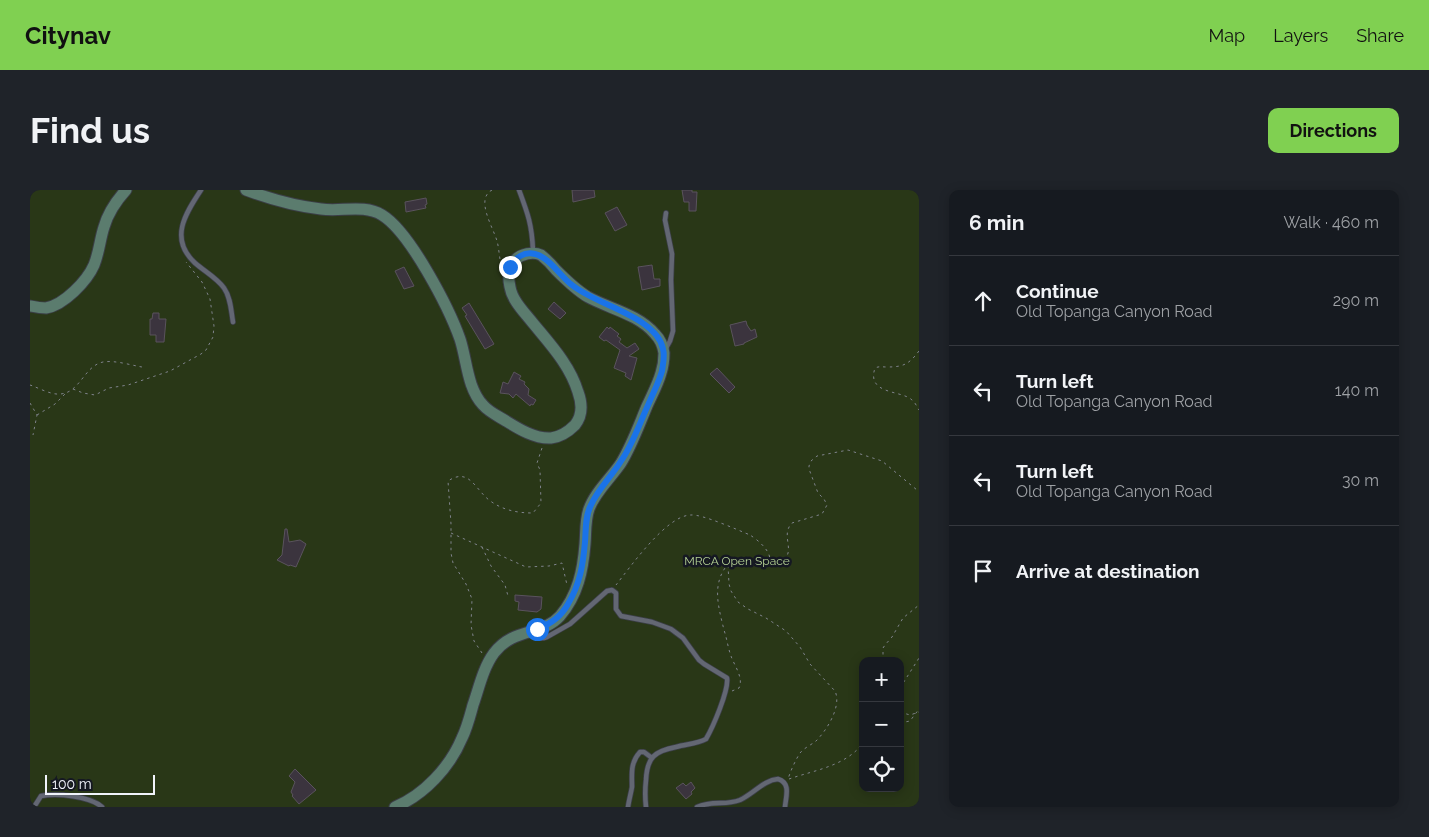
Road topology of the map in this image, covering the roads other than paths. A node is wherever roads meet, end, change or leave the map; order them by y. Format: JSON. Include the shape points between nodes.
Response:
{"nodes":[{"id":1,"x":126,"y":190,"type":"edge"},
{"id":2,"x":201,"y":190,"type":"edge"},
{"id":3,"x":246,"y":190,"type":"edge"},
{"id":4,"x":518,"y":190,"type":"edge"},
{"id":5,"x":666,"y":213,"type":"dead end"},
{"id":6,"x":533,"y":253,"type":"junction"},
{"id":7,"x":30,"y":306,"type":"edge"},
{"id":8,"x":233,"y":322,"type":"dead end"},
{"id":9,"x":664,"y":351,"type":"junction"},
{"id":10,"x":537,"y":629,"type":"junction"},
{"id":11,"x":652,"y":758,"type":"junction"},
{"id":12,"x":34,"y":807,"type":"edge"},
{"id":13,"x":102,"y":807,"type":"edge"},
{"id":14,"x":395,"y":807,"type":"edge"},
{"id":15,"x":628,"y":807,"type":"edge"},
{"id":16,"x":646,"y":807,"type":"edge"},
{"id":17,"x":697,"y":807,"type":"edge"},
{"id":18,"x":784,"y":807,"type":"edge"}],
"edges":[{"from":1,"to":7,"type":"main road","via":[[109,215],[87,277],[56,304],[46,308]]},
{"from":2,"to":8,"type":"lane","via":[[182,224],[183,246],[189,257],[224,288]]},
{"from":3,"to":6,"type":"main road","via":[[300,206],[324,210],[372,210],[387,218],[402,233],[440,295],[460,338],[480,402],[494,414],[534,436],[556,437],[574,426],[580,416],[581,401],[577,386],[562,359],[512,295],[509,271],[514,261]]},
{"from":4,"to":6,"type":"lane","via":[[532,229]]},
{"from":5,"to":9,"type":"lane","via":[[672,254],[673,331]]},
{"from":6,"to":9,"type":"main road","via":[[541,256],[585,294],[635,318],[654,332]]},
{"from":9,"to":10,"type":"main road","via":[[662,373],[629,448],[589,510],[583,566],[575,591],[560,616]]},
{"from":10,"to":11,"type":"lane","via":[[541,638],[547,637],[570,624],[609,589],[616,593],[616,609],[622,616],[671,629],[684,638],[699,660],[726,676],[728,684],[706,739],[661,751]]},
{"from":10,"to":14,"type":"main road","via":[[510,638],[494,654],[487,665],[463,737],[449,761],[420,793]]},
{"from":11,"to":15,"type":"lane","via":[[640,752],[633,762]]},
{"from":11,"to":16,"type":"lane","via":[[646,769]]},
{"from":12,"to":13,"type":"lane","via":[[41,796],[49,794],[84,799]]},
{"from":17,"to":18,"type":"lane","via":[[742,799],[774,779],[787,782]]}]}
